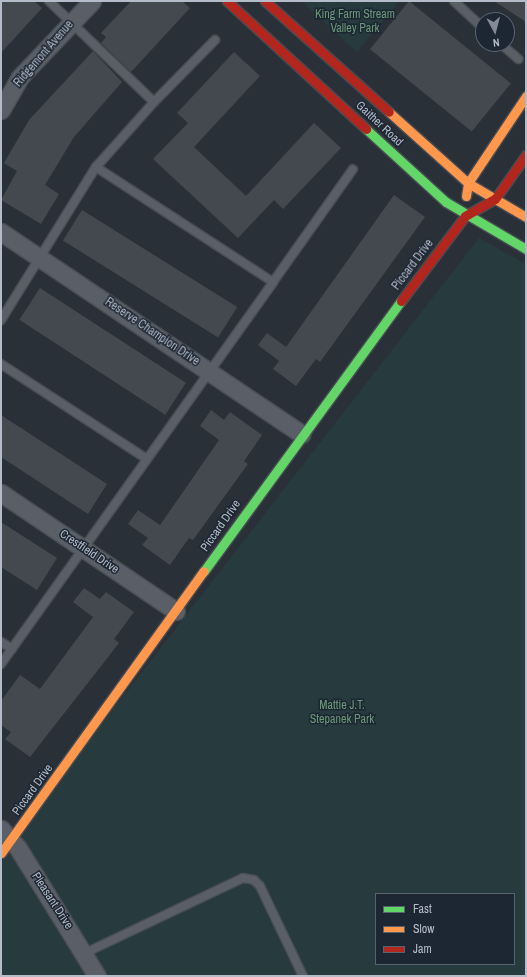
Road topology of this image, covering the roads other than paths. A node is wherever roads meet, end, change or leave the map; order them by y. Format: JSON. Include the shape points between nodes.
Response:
{"nodes":[{"id":1,"x":49,"y":1,"type":"edge"},
{"id":2,"x":92,"y":1,"type":"edge"},
{"id":3,"x":227,"y":1,"type":"edge"},
{"id":4,"x":264,"y":1,"type":"edge"},
{"id":5,"x":454,"y":1,"type":"edge"},
{"id":6,"x":475,"y":21,"type":"edge"},
{"id":7,"x":72,"y":22,"type":"junction"},
{"id":8,"x":215,"y":40,"type":"dead end"},
{"id":9,"x":510,"y":52,"type":"edge"},
{"id":10,"x":518,"y":59,"type":"dead end"},
{"id":11,"x":526,"y":96,"type":"edge"},
{"id":12,"x":154,"y":102,"type":"junction"},
{"id":13,"x":1,"y":110,"type":"edge"},
{"id":14,"x":526,"y":155,"type":"edge"},
{"id":15,"x":96,"y":167,"type":"junction"},
{"id":16,"x":353,"y":169,"type":"dead end"},
{"id":17,"x":468,"y":183,"type":"junction"},
{"id":18,"x":495,"y":199,"type":"junction"},
{"id":19,"x":465,"y":216,"type":"junction"},
{"id":20,"x":526,"y":217,"type":"edge"},
{"id":21,"x":1,"y":232,"type":"edge"},
{"id":22,"x":526,"y":249,"type":"edge"},
{"id":23,"x":40,"y":258,"type":"junction"},
{"id":24,"x":273,"y":282,"type":"junction"},
{"id":25,"x":1,"y":320,"type":"edge"},
{"id":26,"x":1,"y":364,"type":"edge"},
{"id":27,"x":211,"y":371,"type":"junction"},
{"id":28,"x":302,"y":434,"type":"junction"},
{"id":29,"x":147,"y":459,"type":"junction"},
{"id":30,"x":1,"y":493,"type":"edge"},
{"id":31,"x":84,"y":548,"type":"junction"},
{"id":32,"x":176,"y":611,"type":"junction"},
{"id":33,"x":1,"y":642,"type":"edge"},
{"id":34,"x":12,"y":649,"type":"junction"},
{"id":35,"x":1,"y":664,"type":"edge"},
{"id":36,"x":6,"y":834,"type":"edge"},
{"id":37,"x":1,"y":853,"type":"edge"},
{"id":38,"x":85,"y":953,"type":"junction"},
{"id":39,"x":97,"y":976,"type":"edge"},
{"id":40,"x":303,"y":976,"type":"edge"}],
"edges":[{"from":1,"to":7,"type":"lane"},
{"from":2,"to":7,"type":"street","name":"Ridgemont Avenue"},
{"from":3,"to":19,"type":"street","name":"Gaither Road"},
{"from":4,"to":17,"type":"street","name":"Gaither Road"},
{"from":5,"to":6,"type":"lane"},
{"from":7,"to":12,"type":"lane"},
{"from":7,"to":13,"type":"street","name":"Ridgemont Avenue","via":[[20,77]]},
{"from":8,"to":12,"type":"lane"},
{"from":9,"to":10,"type":"lane"},
{"from":11,"to":17,"type":"street"},
{"from":12,"to":15,"type":"lane"},
{"from":14,"to":18,"type":"street","name":"Piccard Drive"},
{"from":15,"to":23,"type":"lane"},
{"from":15,"to":24,"type":"lane"},
{"from":16,"to":24,"type":"lane"},
{"from":17,"to":18,"type":"street","name":"Gaither Road"},
{"from":17,"to":19,"type":"street"},
{"from":18,"to":19,"type":"street","name":"Piccard Drive"},
{"from":18,"to":20,"type":"street","name":"Gaither Road"},
{"from":19,"to":22,"type":"street","name":"Gaither Road"},
{"from":19,"to":28,"type":"street","name":"Piccard Drive"},
{"from":21,"to":23,"type":"street","name":"Reserve Champion Drive"},
{"from":23,"to":25,"type":"lane"},
{"from":23,"to":27,"type":"street","name":"Reserve Champion Drive"},
{"from":24,"to":27,"type":"lane"},
{"from":26,"to":29,"type":"lane"},
{"from":27,"to":28,"type":"street","name":"Reserve Champion Drive"},
{"from":27,"to":29,"type":"lane"},
{"from":28,"to":32,"type":"street","name":"Piccard Drive"},
{"from":29,"to":31,"type":"lane"},
{"from":30,"to":31,"type":"street","name":"Crestfield Drive"},
{"from":31,"to":32,"type":"street","name":"Crestfield Drive"},
{"from":31,"to":34,"type":"lane"},
{"from":32,"to":36,"type":"street","name":"Piccard Drive"},
{"from":33,"to":34,"type":"lane"},
{"from":34,"to":35,"type":"lane"},
{"from":36,"to":37,"type":"street","name":"Piccard Drive"},
{"from":36,"to":38,"type":"street","name":"Pleasant Drive"},
{"from":38,"to":39,"type":"street","name":"Pleasant Drive"},
{"from":38,"to":40,"type":"lane","via":[[243,878],[254,880],[260,886]]}]}
